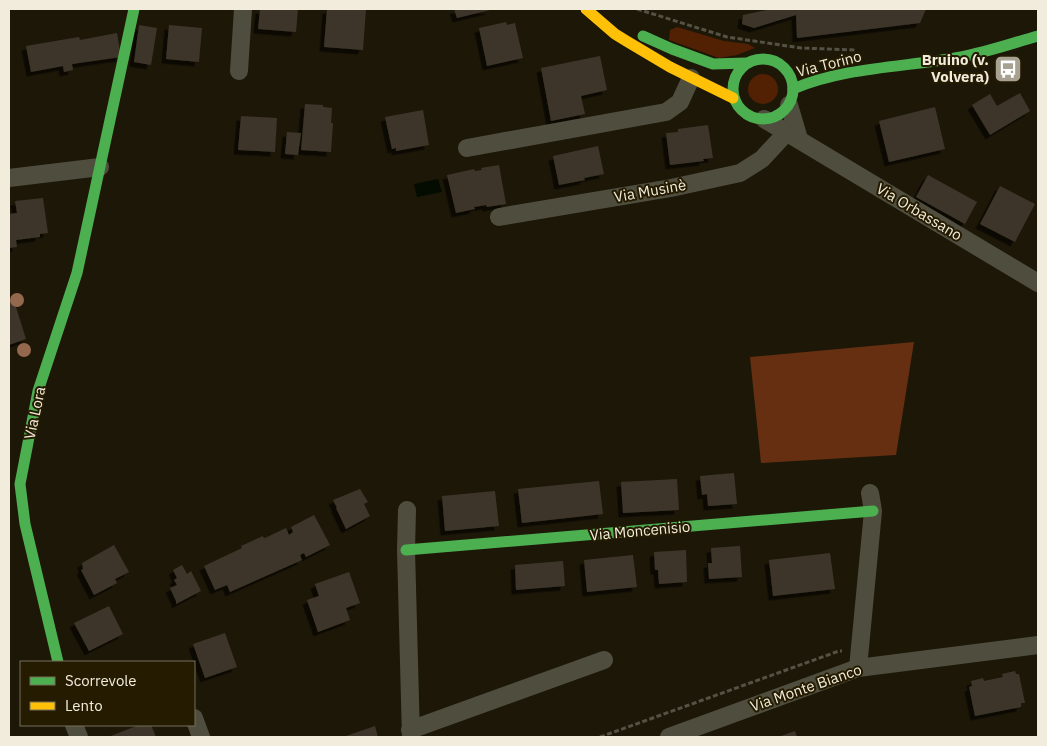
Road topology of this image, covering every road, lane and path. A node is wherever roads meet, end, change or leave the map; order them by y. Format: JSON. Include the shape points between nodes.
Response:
{"nodes":[{"id":1,"x":134,"y":9,"type":"edge"},
{"id":2,"x":243,"y":9,"type":"edge"},
{"id":3,"x":637,"y":9,"type":"edge"},
{"id":4,"x":591,"y":12,"type":"edge"},
{"id":5,"x":616,"y":21,"type":"dead end"},
{"id":6,"x":630,"y":29,"type":"dead end"},
{"id":7,"x":1038,"y":36,"type":"edge"},
{"id":8,"x":864,"y":50,"type":"dead end"},
{"id":9,"x":746,"y":63,"type":"junction"},
{"id":10,"x":836,"y":64,"type":"dead end"},
{"id":11,"x":802,"y":67,"type":"dead end"},
{"id":12,"x":785,"y":68,"type":"junction"},
{"id":13,"x":873,"y":69,"type":"junction"},
{"id":14,"x":239,"y":71,"type":"dead end"},
{"id":15,"x":690,"y":78,"type":"junction"},
{"id":16,"x":791,"y":97,"type":"junction"},
{"id":17,"x":734,"y":98,"type":"junction"},
{"id":18,"x":764,"y":119,"type":"junction"},
{"id":19,"x":793,"y":136,"type":"junction"},
{"id":20,"x":466,"y":148,"type":"dead end"},
{"id":21,"x":100,"y":167,"type":"junction"},
{"id":22,"x":9,"y":178,"type":"edge"},
{"id":23,"x":499,"y":217,"type":"dead end"},
{"id":24,"x":1038,"y":283,"type":"edge"},
{"id":25,"x":870,"y":493,"type":"dead end"},
{"id":26,"x":407,"y":510,"type":"dead end"},
{"id":27,"x":873,"y":511,"type":"junction"},
{"id":28,"x":406,"y":550,"type":"junction"},
{"id":29,"x":1038,"y":648,"type":"edge"},
{"id":30,"x":604,"y":660,"type":"dead end"},
{"id":31,"x":58,"y":661,"type":"edge"},
{"id":32,"x":859,"y":661,"type":"junction"},
{"id":33,"x":195,"y":721,"type":"edge"},
{"id":34,"x":410,"y":734,"type":"edge"},
{"id":35,"x":201,"y":737,"type":"edge"},
{"id":36,"x":600,"y":737,"type":"edge"},
{"id":37,"x":669,"y":737,"type":"edge"}],
"edges":[{"from":1,"to":21,"type":"street","name":"Via Lora"},
{"from":2,"to":14,"type":"street"},
{"from":3,"to":8,"type":"path","via":[[727,37],[801,48]]},
{"from":4,"to":5,"type":"street"},
{"from":4,"to":15,"type":"street","via":[[610,29]]},
{"from":6,"to":9,"type":"street","via":[[713,64]]},
{"from":7,"to":13,"type":"street","name":"Via Torino","via":[[962,57]]},
{"from":9,"to":12,"type":"street","via":[[766,58]]},
{"from":9,"to":17,"type":"street","via":[[734,78]]},
{"from":10,"to":13,"type":"street","name":"Via Torino"},
{"from":11,"to":12,"type":"street","name":"Via Torino"},
{"from":12,"to":16,"type":"street","via":[[790,76]]},
{"from":13,"to":16,"type":"street","name":"Via Torino","via":[[809,82]]},
{"from":15,"to":17,"type":"street"},
{"from":15,"to":20,"type":"street","via":[[680,102],[666,112]]},
{"from":16,"to":18,"type":"street","via":[[782,112]]},
{"from":16,"to":19,"type":"street"},
{"from":17,"to":18,"type":"street","via":[[745,114]]},
{"from":18,"to":19,"type":"street","name":"Via Orbassano"},
{"from":19,"to":23,"type":"street","name":"Via Musinè","via":[[740,174]]},
{"from":19,"to":24,"type":"street","name":"Via Orbassano"},
{"from":21,"to":22,"type":"street"},
{"from":21,"to":31,"type":"street","name":"Via Lora","via":[[77,273],[38,391],[20,484],[25,524]]},
{"from":25,"to":27,"type":"street"},
{"from":26,"to":28,"type":"street"},
{"from":27,"to":28,"type":"street","name":"Via Moncenisio"},
{"from":27,"to":32,"type":"street"},
{"from":28,"to":34,"type":"street"},
{"from":29,"to":32,"type":"street","name":"Via Monte Bianco"},
{"from":30,"to":34,"type":"street"},
{"from":32,"to":36,"type":"path","via":[[839,651]]},
{"from":32,"to":37,"type":"street","name":"Via Monte Bianco"},
{"from":33,"to":35,"type":"street"}]}
